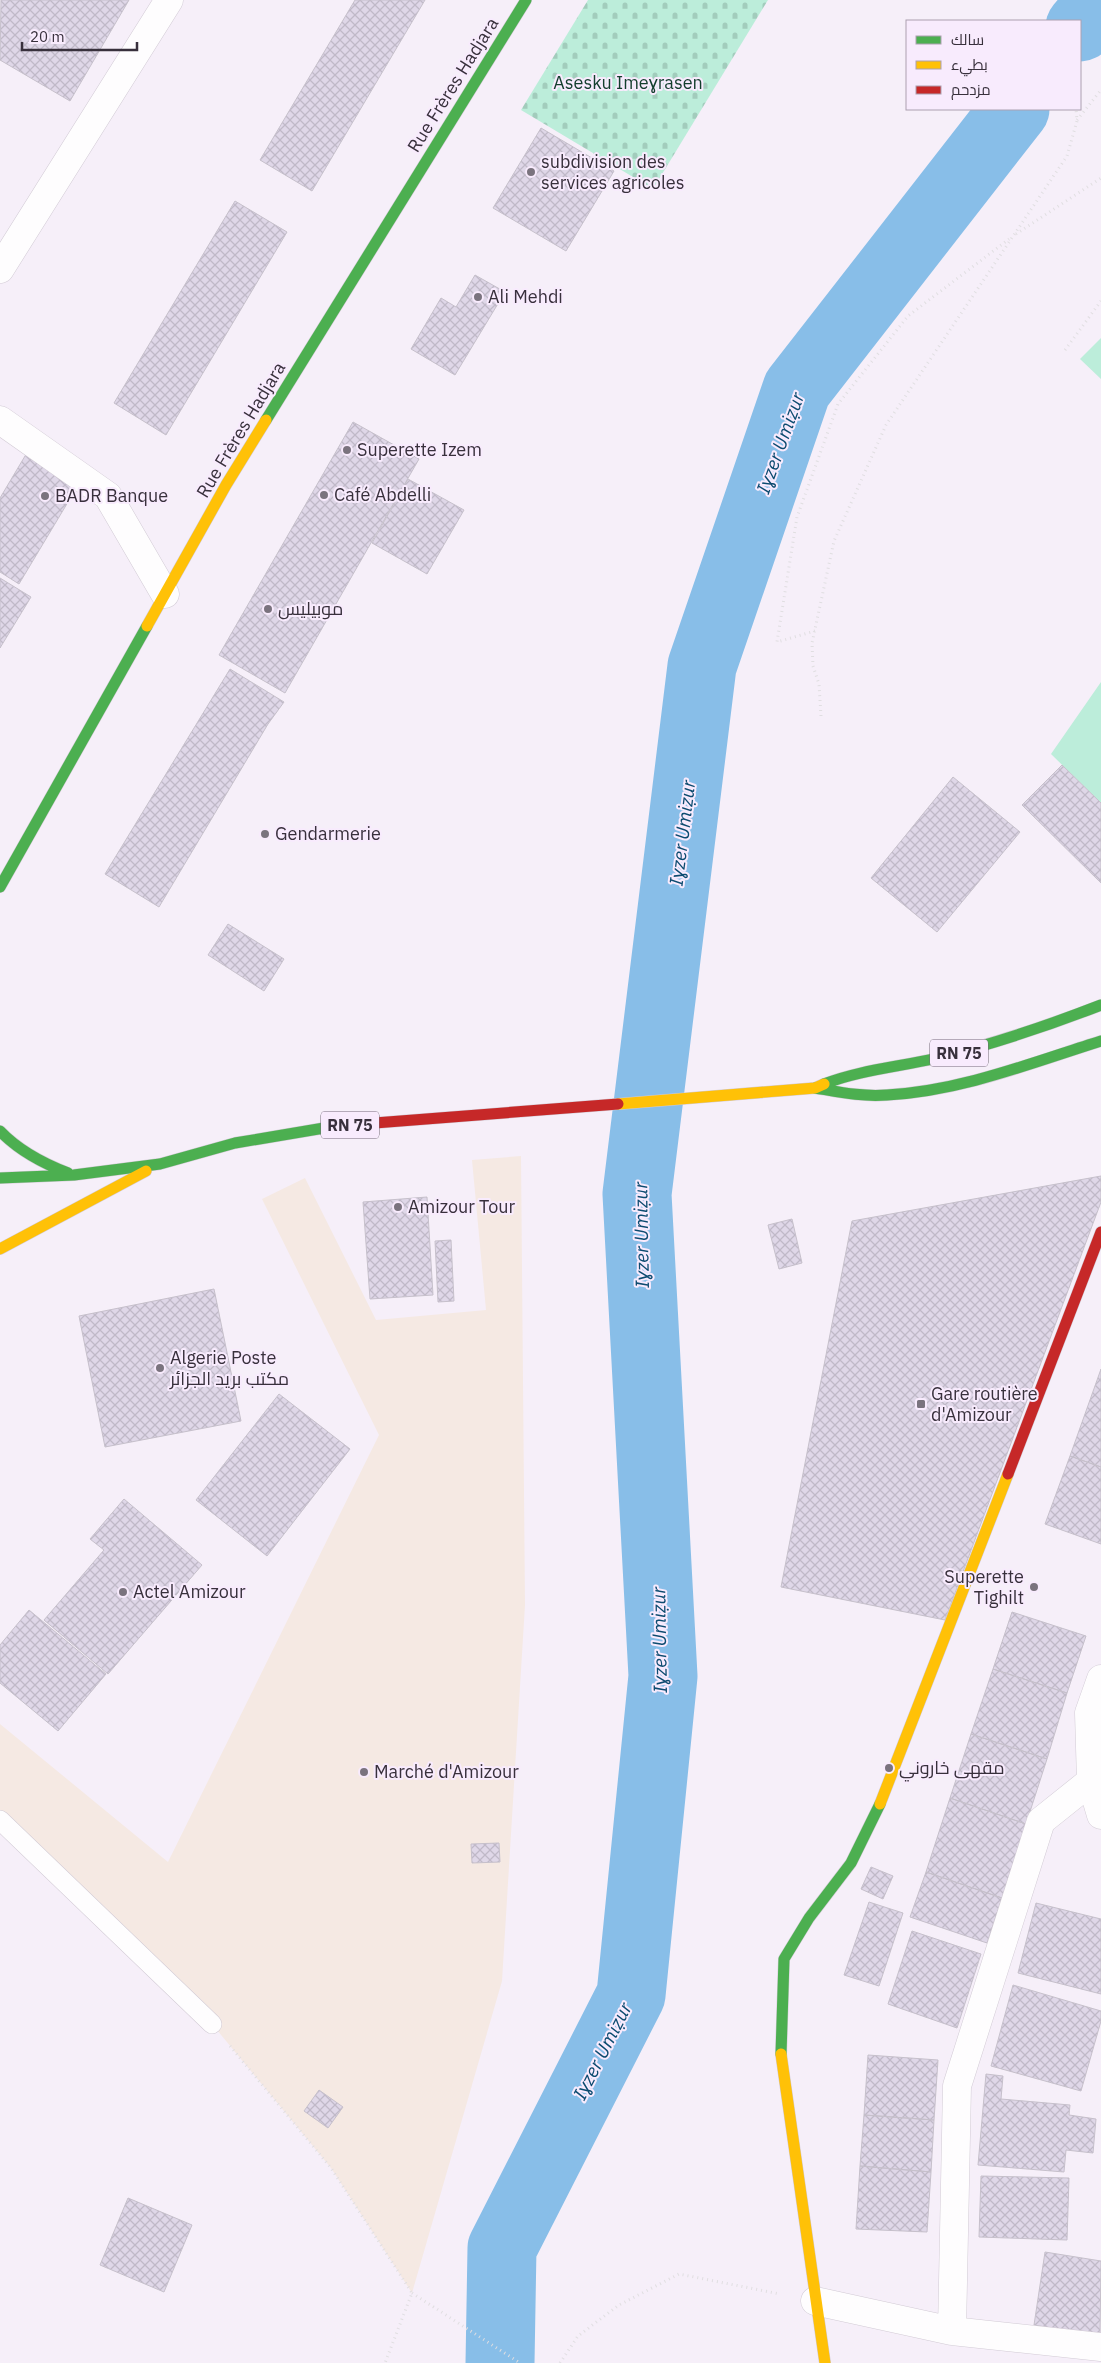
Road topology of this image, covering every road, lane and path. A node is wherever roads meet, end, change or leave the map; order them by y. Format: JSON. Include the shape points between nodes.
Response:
{"nodes":[{"id":1,"x":169,"y":0,"type":"edge"},
{"id":2,"x":526,"y":0,"type":"edge"},
{"id":3,"x":1101,"y":90,"type":"edge"},
{"id":4,"x":1076,"y":110,"type":"edge"},
{"id":5,"x":1077,"y":121,"type":"junction"},
{"id":6,"x":1101,"y":178,"type":"edge"},
{"id":7,"x":1013,"y":236,"type":"junction"},
{"id":8,"x":0,"y":269,"type":"edge"},
{"id":9,"x":1101,"y":301,"type":"edge"},
{"id":10,"x":1065,"y":350,"type":"dead end"},
{"id":11,"x":0,"y":420,"type":"edge"},
{"id":12,"x":165,"y":594,"type":"junction"},
{"id":13,"x":815,"y":631,"type":"junction"},
{"id":14,"x":821,"y":716,"type":"dead end"},
{"id":15,"x":0,"y":887,"type":"edge"},
{"id":16,"x":1101,"y":1005,"type":"edge"},
{"id":17,"x":1101,"y":1041,"type":"edge"},
{"id":18,"x":815,"y":1088,"type":"junction"},
{"id":19,"x":0,"y":1132,"type":"edge"},
{"id":20,"x":160,"y":1164,"type":"junction"},
{"id":21,"x":74,"y":1175,"type":"junction"},
{"id":22,"x":0,"y":1178,"type":"edge"},
{"id":23,"x":1101,"y":1232,"type":"edge"},
{"id":24,"x":0,"y":1249,"type":"edge"},
{"id":25,"x":1101,"y":1679,"type":"edge"},
{"id":26,"x":1091,"y":1781,"type":"junction"},
{"id":27,"x":1101,"y":1815,"type":"edge"},
{"id":28,"x":0,"y":1820,"type":"edge"},
{"id":29,"x":212,"y":2024,"type":"joint"},
{"id":30,"x":412,"y":2293,"type":"junction"},
{"id":31,"x":815,"y":2300,"type":"junction"},
{"id":32,"x":952,"y":2330,"type":"junction"},
{"id":33,"x":1101,"y":2347,"type":"edge"},
{"id":34,"x":385,"y":2363,"type":"edge"},
{"id":35,"x":520,"y":2363,"type":"edge"},
{"id":36,"x":560,"y":2363,"type":"edge"},
{"id":37,"x":824,"y":2363,"type":"edge"}],
"edges":[{"from":1,"to":8,"type":"street"},
{"from":2,"to":12,"type":"main road","name":"Rue Frères Hadjara","via":[[226,485]]},
{"from":3,"to":5,"type":"path"},
{"from":4,"to":5,"type":"path"},
{"from":5,"to":7,"type":"path","via":[[1067,156]]},
{"from":6,"to":7,"type":"path"},
{"from":7,"to":13,"type":"path","via":[[886,425],[834,541]]},
{"from":7,"to":13,"type":"path","via":[[908,316],[838,404],[798,517],[778,642]]},
{"from":9,"to":10,"type":"path"},
{"from":11,"to":12,"type":"street","via":[[108,496]]},
{"from":12,"to":15,"type":"main road","name":"Rue Frères Hadjara"},
{"from":13,"to":14,"type":"path","via":[[813,666],[819,684]]},
{"from":16,"to":18,"type":"main road","number":"RN 75","via":[[1025,1034],[971,1050],[851,1074]]},
{"from":17,"to":18,"type":"main road","number":"RN 75","via":[[928,1090],[890,1095],[851,1095]]},
{"from":18,"to":20,"type":"main road","number":"RN 75","via":[[329,1127],[235,1144]]},
{"from":19,"to":21,"type":"main road","via":[[25,1153]]},
{"from":20,"to":21,"type":"main road","number":"RN 75"},
{"from":20,"to":24,"type":"main road","number":"RN 75"},
{"from":21,"to":22,"type":"main road","number":"RN 75"},
{"from":23,"to":31,"type":"main road","via":[[878,1809],[851,1863],[809,1918],[784,1959],[781,2062]]},
{"from":25,"to":26,"type":"street","via":[[1089,1713]]},
{"from":26,"to":27,"type":"street"},
{"from":26,"to":32,"type":"street","via":[[1041,1821],[957,2086]]},
{"from":28,"to":29,"type":"lane"},
{"from":29,"to":30,"type":"path","via":[[331,2168]]},
{"from":30,"to":34,"type":"path"},
{"from":30,"to":35,"type":"path"},
{"from":31,"to":32,"type":"street"},
{"from":31,"to":36,"type":"path","via":[[679,2274],[619,2305],[578,2336]]},
{"from":31,"to":37,"type":"main road"},
{"from":32,"to":33,"type":"street"}]}
